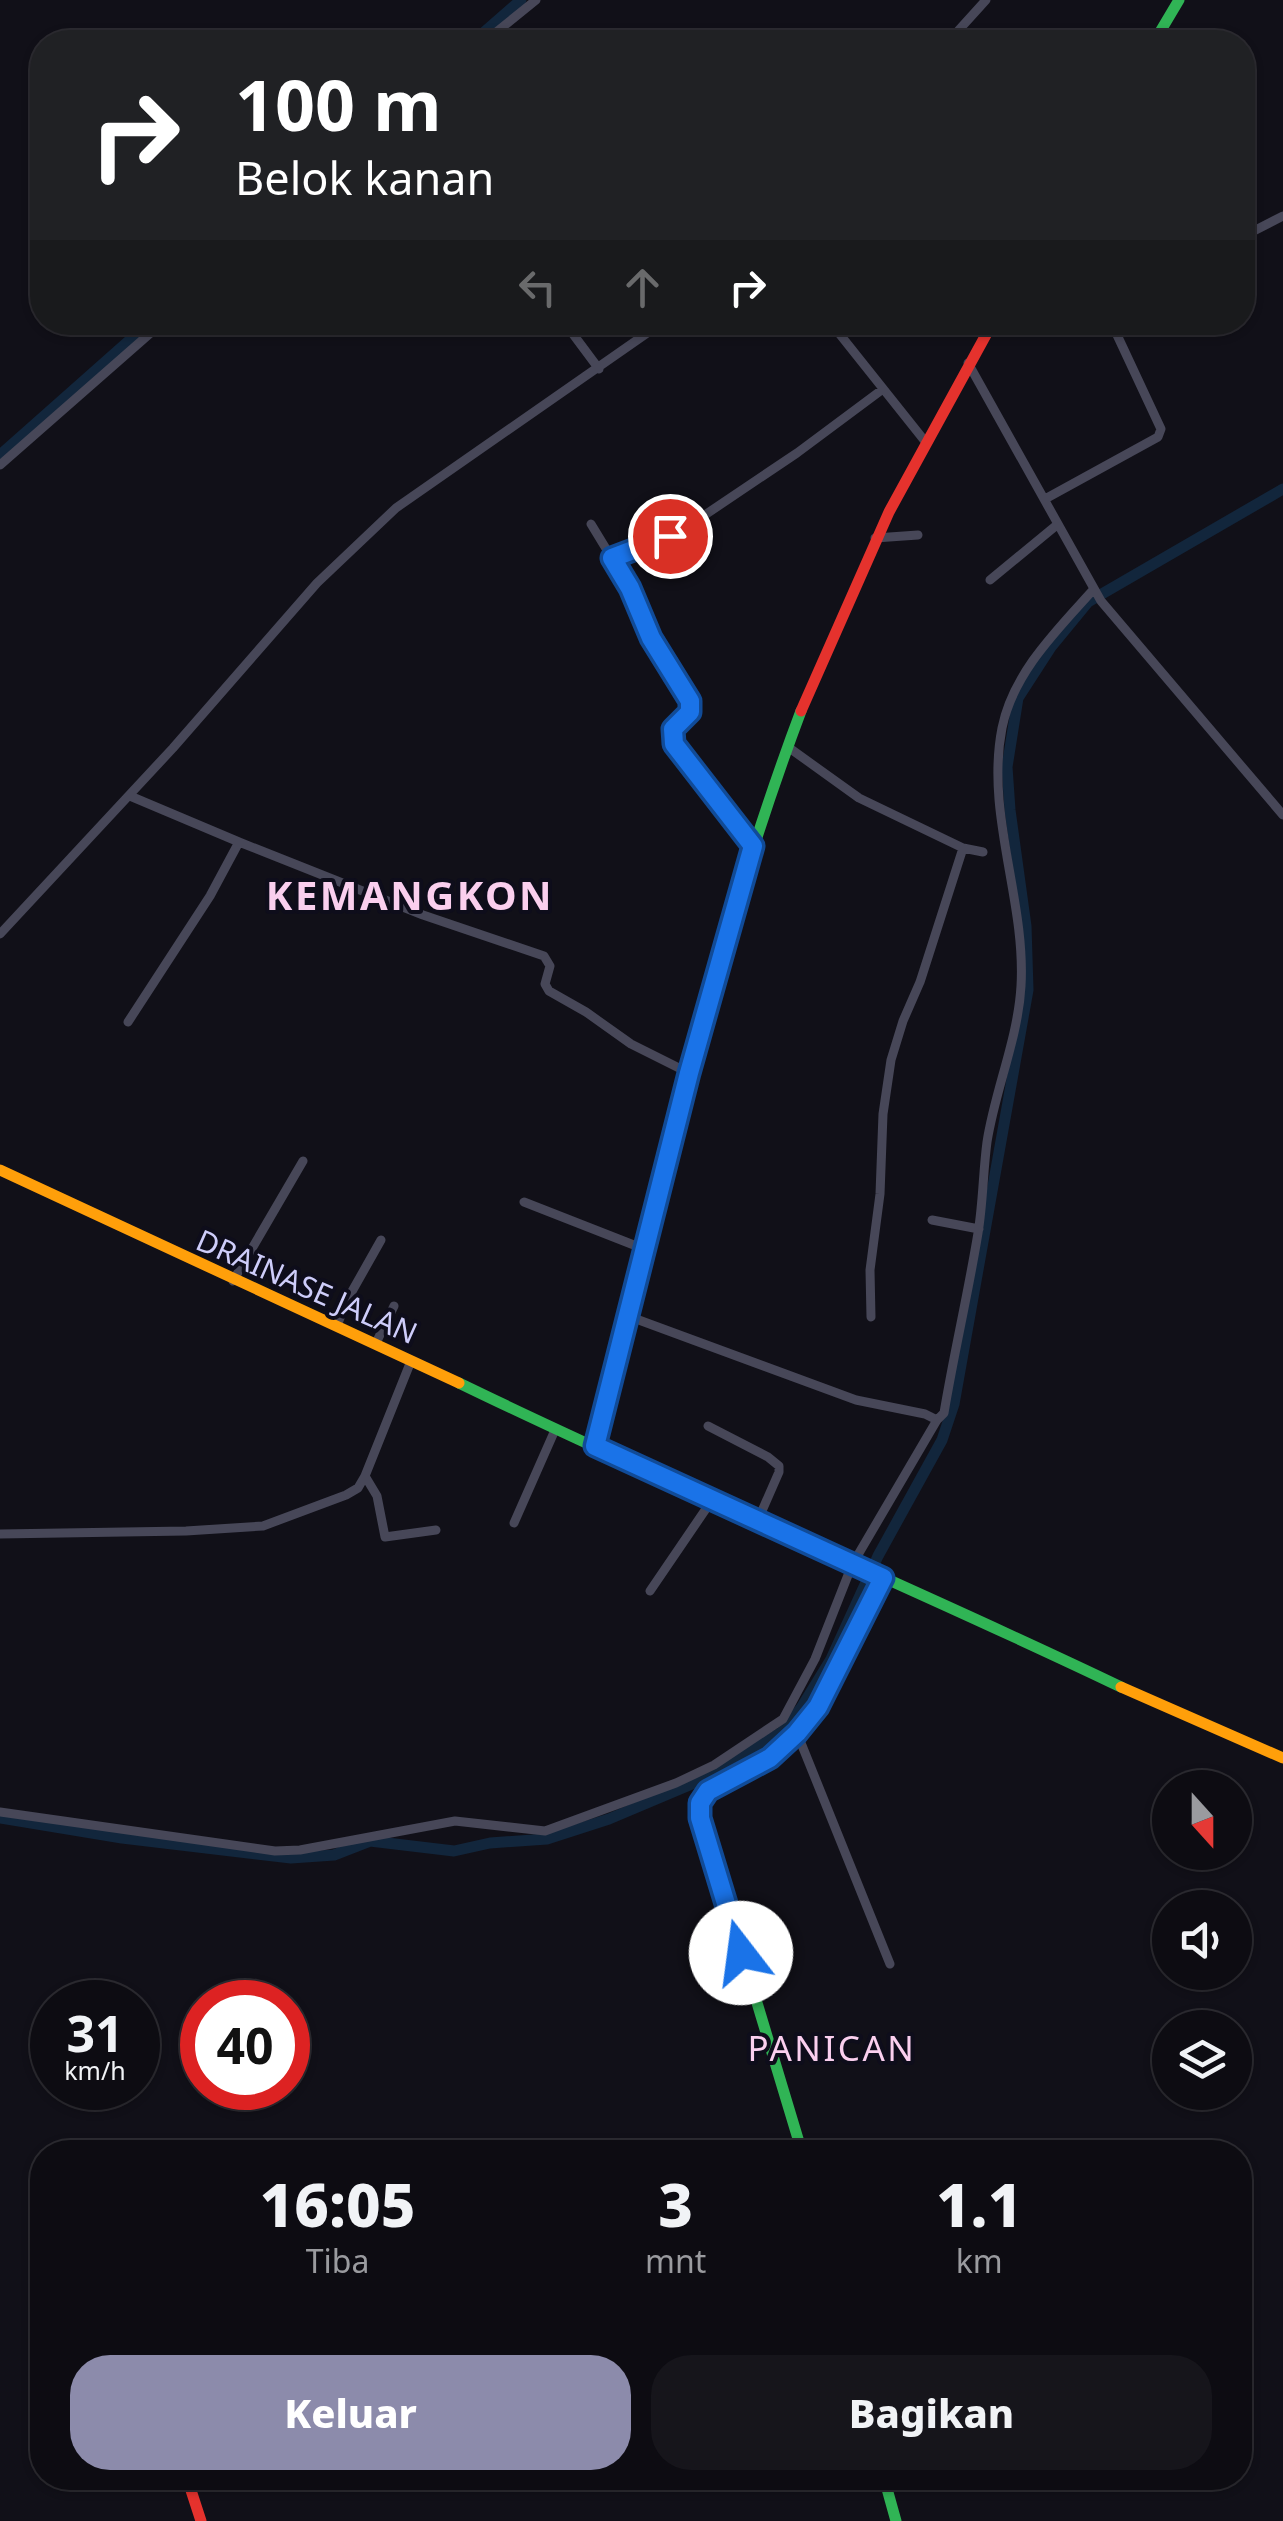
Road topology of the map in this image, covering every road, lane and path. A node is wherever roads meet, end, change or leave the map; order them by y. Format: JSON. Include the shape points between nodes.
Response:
{"nodes":[{"id":1,"x":536,"y":0,"type":"edge"},
{"id":2,"x":986,"y":0,"type":"edge"},
{"id":3,"x":1179,"y":0,"type":"edge"},
{"id":4,"x":503,"y":30,"type":"edge"},
{"id":5,"x":959,"y":30,"type":"edge"},
{"id":6,"x":1161,"y":30,"type":"edge"},
{"id":7,"x":1283,"y":216,"type":"edge"},
{"id":8,"x":1255,"y":230,"type":"edge"},
{"id":9,"x":148,"y":335,"type":"edge"},
{"id":10,"x":573,"y":335,"type":"edge"},
{"id":11,"x":645,"y":335,"type":"edge"},
{"id":12,"x":840,"y":335,"type":"edge"},
{"id":13,"x":985,"y":335,"type":"edge"},
{"id":14,"x":1117,"y":335,"type":"edge"},
{"id":15,"x":968,"y":363,"type":"junction"},
{"id":16,"x":598,"y":369,"type":"junction"},
{"id":17,"x":883,"y":390,"type":"junction"},
{"id":18,"x":924,"y":440,"type":"junction"},
{"id":19,"x":0,"y":464,"type":"edge"},
{"id":20,"x":1045,"y":499,"type":"junction"},
{"id":21,"x":591,"y":524,"type":"dead end"},
{"id":22,"x":1058,"y":524,"type":"junction"},
{"id":23,"x":918,"y":535,"type":"dead end"},
{"id":24,"x":875,"y":538,"type":"junction"},
{"id":25,"x":612,"y":558,"type":"junction"},
{"id":26,"x":990,"y":580,"type":"dead end"},
{"id":27,"x":1096,"y":594,"type":"junction"},
{"id":28,"x":788,"y":747,"type":"junction"},
{"id":29,"x":130,"y":796,"type":"junction"},
{"id":30,"x":1283,"y":814,"type":"edge"},
{"id":31,"x":239,"y":842,"type":"junction"},
{"id":32,"x":753,"y":846,"type":"junction"},
{"id":33,"x":962,"y":848,"type":"junction"},
{"id":34,"x":983,"y":852,"type":"dead end"},
{"id":35,"x":0,"y":934,"type":"edge"},
{"id":36,"x":128,"y":1022,"type":"dead end"},
{"id":37,"x":689,"y":1073,"type":"junction"},
{"id":38,"x":303,"y":1161,"type":"dead end"},
{"id":39,"x":0,"y":1170,"type":"edge"},
{"id":40,"x":524,"y":1202,"type":"dead end"},
{"id":41,"x":932,"y":1220,"type":"dead end"},
{"id":42,"x":979,"y":1230,"type":"junction"},
{"id":43,"x":381,"y":1240,"type":"dead end"},
{"id":44,"x":644,"y":1250,"type":"junction"},
{"id":45,"x":233,"y":1282,"type":"junction"},
{"id":46,"x":394,"y":1306,"type":"dead end"},
{"id":47,"x":628,"y":1316,"type":"junction"},
{"id":48,"x":870,"y":1318,"type":"dead end"},
{"id":49,"x":338,"y":1326,"type":"junction"},
{"id":50,"x":376,"y":1343,"type":"junction"},
{"id":51,"x":411,"y":1360,"type":"junction"},
{"id":52,"x":937,"y":1420,"type":"junction"},
{"id":53,"x":708,"y":1426,"type":"dead end"},
{"id":54,"x":554,"y":1430,"type":"junction"},
{"id":55,"x":595,"y":1446,"type":"junction"},
{"id":56,"x":365,"y":1476,"type":"junction"},
{"id":57,"x":712,"y":1500,"type":"junction"},
{"id":58,"x":758,"y":1520,"type":"junction"},
{"id":59,"x":514,"y":1523,"type":"dead end"},
{"id":60,"x":436,"y":1530,"type":"dead end"},
{"id":61,"x":0,"y":1534,"type":"edge"},
{"id":62,"x":854,"y":1566,"type":"junction"},
{"id":63,"x":883,"y":1578,"type":"junction"},
{"id":64,"x":650,"y":1592,"type":"dead end"},
{"id":65,"x":797,"y":1733,"type":"junction"},
{"id":66,"x":1283,"y":1758,"type":"edge"},
{"id":67,"x":0,"y":1812,"type":"edge"},
{"id":68,"x":890,"y":1964,"type":"dead end"},
{"id":69,"x":798,"y":2140,"type":"edge"},
{"id":70,"x":190,"y":2490,"type":"edge"},
{"id":71,"x":887,"y":2490,"type":"edge"},
{"id":72,"x":200,"y":2521,"type":"edge"},
{"id":73,"x":896,"y":2521,"type":"edge"}],
"edges":[{"from":1,"to":4,"type":"street"},
{"from":2,"to":5,"type":"street"},
{"from":3,"to":6,"type":"main road"},
{"from":7,"to":8,"type":"street"},
{"from":9,"to":19,"type":"street"},
{"from":10,"to":16,"type":"street"},
{"from":11,"to":16,"type":"street"},
{"from":12,"to":17,"type":"street"},
{"from":13,"to":15,"type":"main road"},
{"from":14,"to":20,"type":"street","via":[[1161,430]]},
{"from":15,"to":18,"type":"main road"},
{"from":15,"to":20,"type":"street"},
{"from":16,"to":29,"type":"street","via":[[396,508],[317,583]]},
{"from":17,"to":18,"type":"street"},
{"from":17,"to":25,"type":"street","via":[[695,522]]},
{"from":18,"to":24,"type":"main road"},
{"from":20,"to":22,"type":"street"},
{"from":21,"to":25,"type":"street"},
{"from":22,"to":26,"type":"street"},
{"from":22,"to":27,"type":"street"},
{"from":23,"to":24,"type":"street"},
{"from":24,"to":28,"type":"main road"},
{"from":25,"to":32,"type":"street","via":[[690,701],[690,712],[673,729],[674,744]]},
{"from":27,"to":30,"type":"street"},
{"from":27,"to":42,"type":"street","via":[[1035,658],[1002,729],[997,774],[1021,985],[988,1140]]},
{"from":28,"to":32,"type":"main road"},
{"from":28,"to":33,"type":"street","via":[[859,798]]},
{"from":29,"to":31,"type":"street"},
{"from":29,"to":35,"type":"street"},
{"from":31,"to":36,"type":"street"},
{"from":31,"to":37,"type":"street","via":[[544,956],[549,991]]},
{"from":32,"to":37,"type":"main road"},
{"from":33,"to":34,"type":"street"},
{"from":33,"to":48,"type":"street","via":[[891,1060]]},
{"from":37,"to":44,"type":"main road"},
{"from":38,"to":45,"type":"street"},
{"from":39,"to":45,"type":"main road","name":"DRAINASE JALAN"},
{"from":40,"to":44,"type":"street"},
{"from":41,"to":42,"type":"street"},
{"from":42,"to":52,"type":"street","via":[[944,1413]]},
{"from":43,"to":49,"type":"street"},
{"from":44,"to":47,"type":"main road"},
{"from":45,"to":49,"type":"main road","name":"DRAINASE JALAN"},
{"from":46,"to":50,"type":"street"},
{"from":47,"to":52,"type":"street","via":[[856,1400]]},
{"from":47,"to":55,"type":"main road"},
{"from":49,"to":50,"type":"main road","name":"DRAINASE JALAN"},
{"from":50,"to":51,"type":"main road","name":"DRAINASE JALAN"},
{"from":51,"to":54,"type":"main road","name":"DRAINASE JALAN"},
{"from":51,"to":56,"type":"street"},
{"from":52,"to":62,"type":"street"},
{"from":53,"to":58,"type":"street","via":[[779,1466]]},
{"from":54,"to":55,"type":"main road","name":"DRAINASE JALAN"},
{"from":54,"to":59,"type":"street"},
{"from":55,"to":57,"type":"main road","name":"DRAINASE JALAN"},
{"from":56,"to":60,"type":"street","via":[[385,1537]]},
{"from":56,"to":61,"type":"street","via":[[346,1495],[263,1526]]},
{"from":57,"to":58,"type":"main road","name":"DRAINASE JALAN"},
{"from":57,"to":64,"type":"street"},
{"from":58,"to":62,"type":"main road","name":"DRAINASE JALAN"},
{"from":62,"to":63,"type":"main road","name":"DRAINASE JALAN"},
{"from":62,"to":67,"type":"street","via":[[783,1719],[676,1783],[545,1831],[455,1822],[275,1851]]},
{"from":63,"to":65,"type":"main road","via":[[818,1707]]},
{"from":63,"to":66,"type":"main road","name":"DRAINASE JALAN"},
{"from":65,"to":68,"type":"street"},
{"from":65,"to":69,"type":"main road","via":[[770,1758],[708,1791],[700,1808]]},
{"from":70,"to":72,"type":"main road"},
{"from":71,"to":73,"type":"main road"}]}
